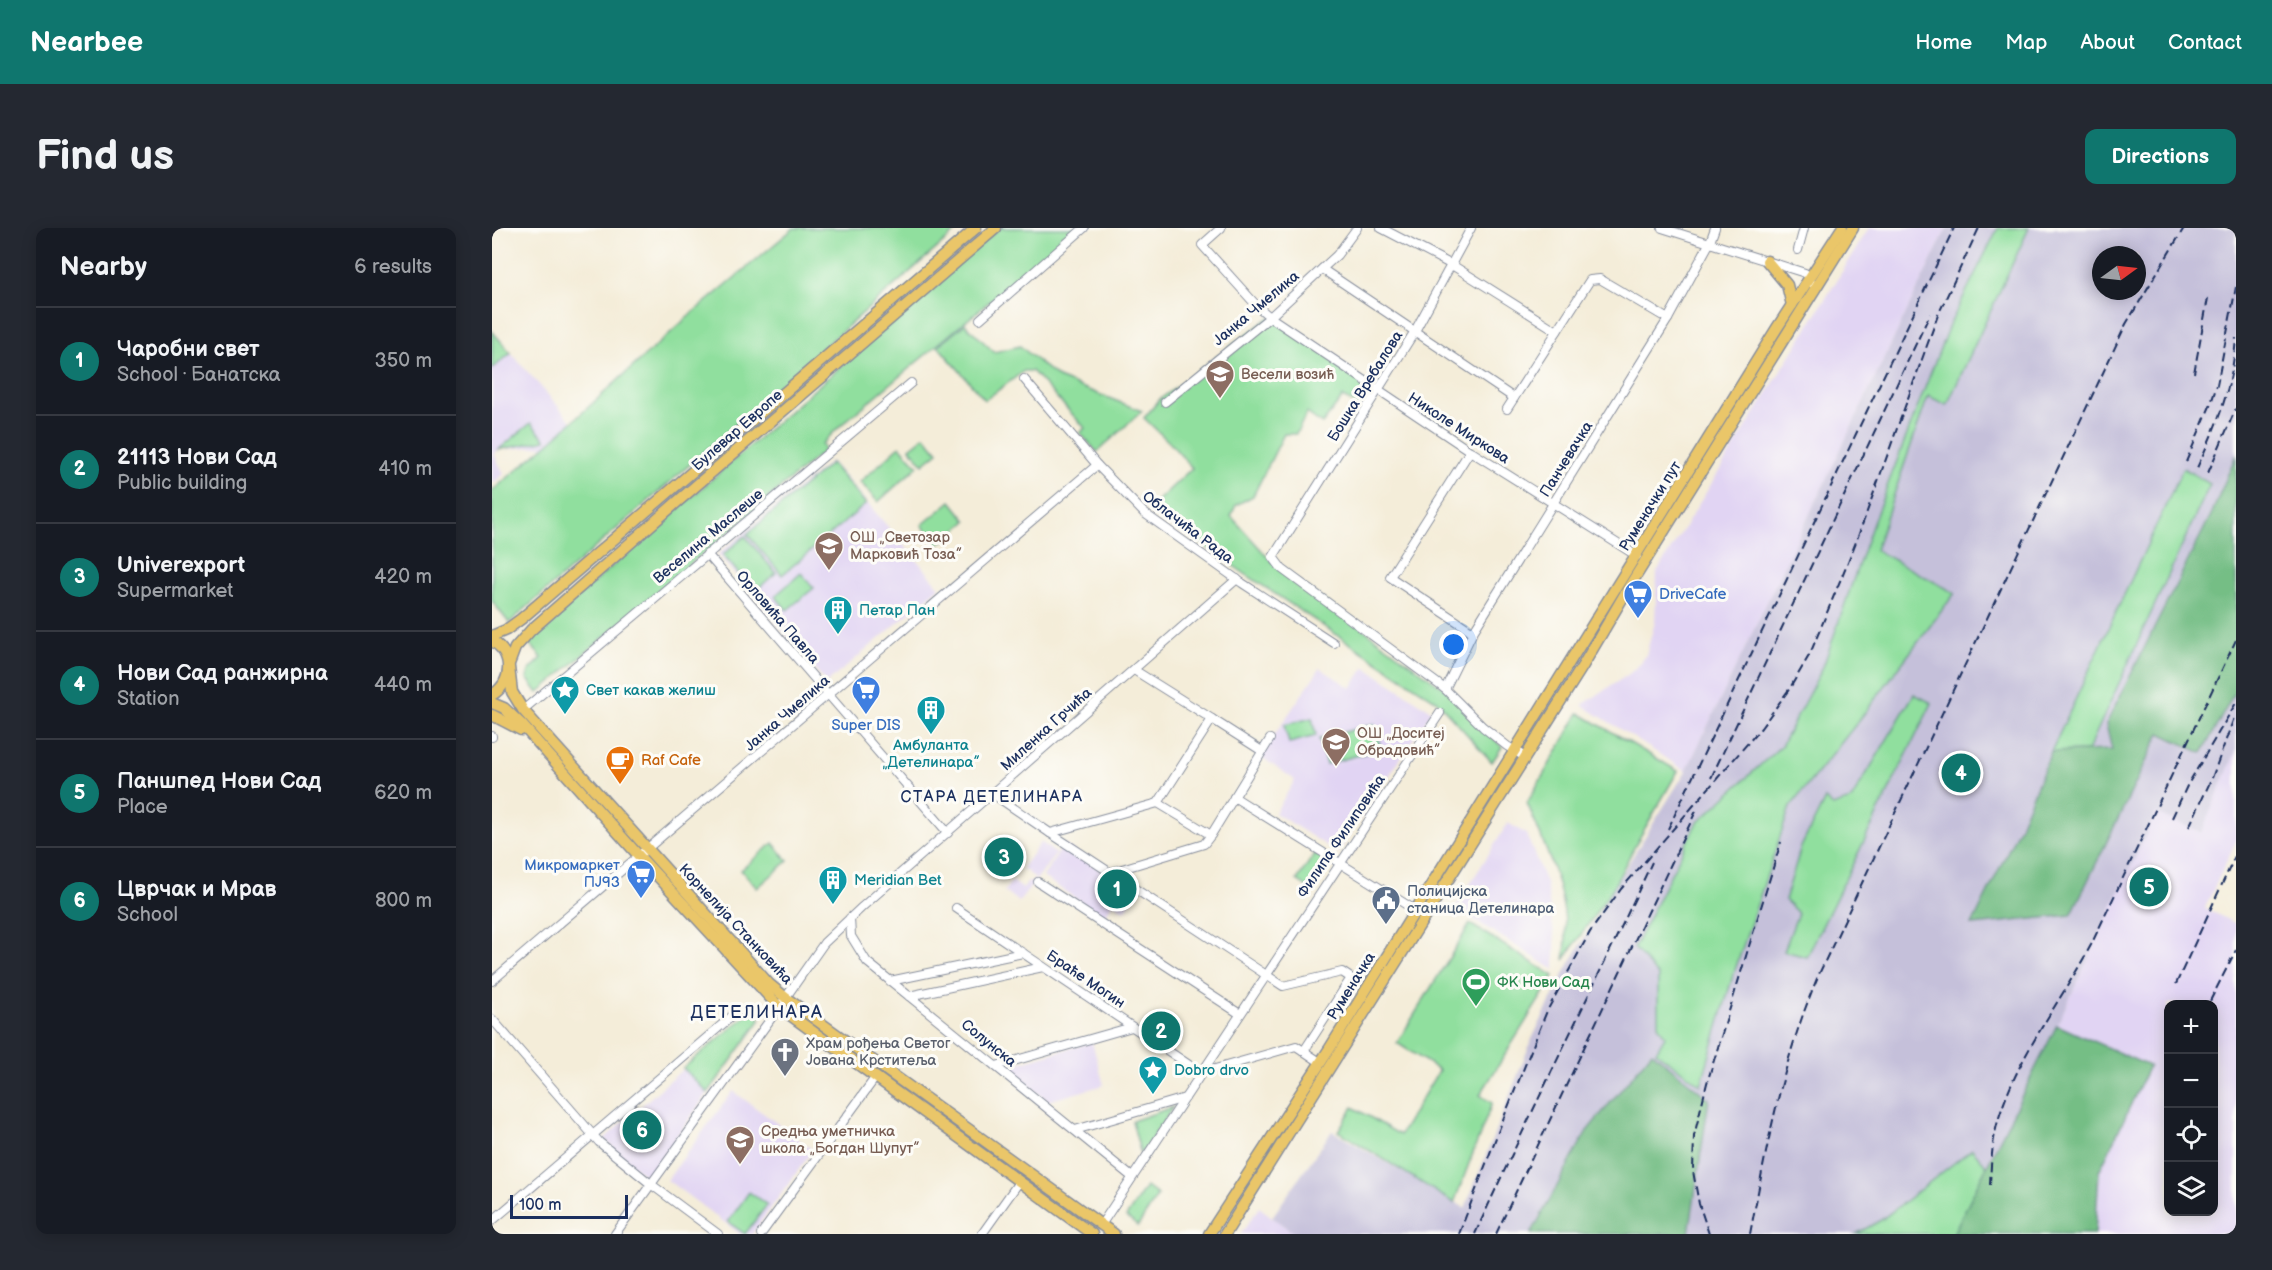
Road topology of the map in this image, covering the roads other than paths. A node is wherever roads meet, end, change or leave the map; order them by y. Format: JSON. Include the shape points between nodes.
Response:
{"nodes":[{"id":1,"x":976,"y":228,"type":"edge"},
{"id":2,"x":996,"y":228,"type":"edge"},
{"id":3,"x":1084,"y":228,"type":"edge"},
{"id":4,"x":1221,"y":228,"type":"edge"},
{"id":5,"x":1357,"y":228,"type":"edge"},
{"id":6,"x":1381,"y":228,"type":"edge"},
{"id":7,"x":1471,"y":228,"type":"edge"},
{"id":8,"x":1662,"y":228,"type":"edge"},
{"id":9,"x":1715,"y":228,"type":"edge"},
{"id":10,"x":1804,"y":228,"type":"edge"},
{"id":11,"x":1842,"y":228,"type":"edge"},
{"id":12,"x":1853,"y":228,"type":"edge"},
{"id":13,"x":1710,"y":242,"type":"junction"},
{"id":14,"x":1798,"y":250,"type":"dead end"},
{"id":15,"x":1767,"y":261,"type":"junction"},
{"id":16,"x":1452,"y":265,"type":"junction"},
{"id":17,"x":1322,"y":269,"type":"junction"},
{"id":18,"x":1810,"y":278,"type":"junction"},
{"id":19,"x":1810,"y":298,"type":"junction"},
{"id":20,"x":1792,"y":305,"type":"junction"},
{"id":21,"x":1270,"y":317,"type":"junction"},
{"id":22,"x":980,"y":319,"type":"dead end"},
{"id":23,"x":1668,"y":319,"type":"junction"},
{"id":24,"x":1415,"y":331,"type":"junction"},
{"id":25,"x":1557,"y":331,"type":"junction"},
{"id":26,"x":1024,"y":380,"type":"dead end"},
{"id":27,"x":911,"y":383,"type":"dead end"},
{"id":28,"x":1377,"y":390,"type":"junction"},
{"id":29,"x":1515,"y":398,"type":"junction"},
{"id":30,"x":1165,"y":402,"type":"dead end"},
{"id":31,"x":1507,"y":409,"type":"dead end"},
{"id":32,"x":1470,"y":451,"type":"junction"},
{"id":33,"x":1097,"y":465,"type":"junction"},
{"id":34,"x":1554,"y":505,"type":"junction"},
{"id":35,"x":707,"y":554,"type":"junction"},
{"id":36,"x":1637,"y":556,"type":"junction"},
{"id":37,"x":1237,"y":579,"type":"junction"},
{"id":38,"x":1473,"y":632,"type":"junction"},
{"id":39,"x":492,"y":636,"type":"edge"},
{"id":40,"x":492,"y":641,"type":"edge"},
{"id":41,"x":1334,"y":643,"type":"dead end"},
{"id":42,"x":509,"y":665,"type":"junction"},
{"id":43,"x":1134,"y":670,"type":"junction"},
{"id":44,"x":1445,"y":689,"type":"junction"},
{"id":45,"x":492,"y":695,"type":"edge"},
{"id":46,"x":828,"y":696,"type":"junction"},
{"id":47,"x":492,"y":703,"type":"edge"},
{"id":48,"x":523,"y":710,"type":"junction"},
{"id":49,"x":1440,"y":713,"type":"dead end"},
{"id":50,"x":492,"y":715,"type":"edge"},
{"id":51,"x":1212,"y":719,"type":"junction"},
{"id":52,"x":1270,"y":739,"type":"dead end"},
{"id":53,"x":536,"y":740,"type":"junction"},
{"id":54,"x":1514,"y":750,"type":"junction"},
{"id":55,"x":1262,"y":751,"type":"junction"},
{"id":56,"x":1526,"y":757,"type":"junction"},
{"id":57,"x":993,"y":794,"type":"junction"},
{"id":58,"x":1234,"y":797,"type":"junction"},
{"id":59,"x":1158,"y":802,"type":"junction"},
{"id":60,"x":948,"y":832,"type":"junction"},
{"id":61,"x":1050,"y":833,"type":"junction"},
{"id":62,"x":1211,"y":835,"type":"junction"},
{"id":63,"x":643,"y":853,"type":"junction"},
{"id":64,"x":1339,"y":862,"type":"junction"},
{"id":65,"x":1112,"y":872,"type":"junction"},
{"id":66,"x":1038,"y":882,"type":"dead end"},
{"id":67,"x":956,"y":908,"type":"dead end"},
{"id":68,"x":1415,"y":910,"type":"junction"},
{"id":69,"x":850,"y":918,"type":"junction"},
{"id":70,"x":1023,"y":953,"type":"junction"},
{"id":71,"x":1043,"y":967,"type":"junction"},
{"id":72,"x":1265,"y":975,"type":"junction"},
{"id":73,"x":492,"y":981,"type":"edge"},
{"id":74,"x":890,"y":981,"type":"junction"},
{"id":75,"x":909,"y":996,"type":"junction"},
{"id":76,"x":783,"y":1003,"type":"junction"},
{"id":77,"x":738,"y":1011,"type":"dead end"},
{"id":78,"x":1240,"y":1014,"type":"junction"},
{"id":79,"x":492,"y":1019,"type":"edge"},
{"id":80,"x":1132,"y":1027,"type":"junction"},
{"id":81,"x":1305,"y":1051,"type":"junction"},
{"id":82,"x":1320,"y":1062,"type":"junction"},
{"id":83,"x":996,"y":1066,"type":"junction"},
{"id":84,"x":1201,"y":1073,"type":"junction"},
{"id":85,"x":875,"y":1078,"type":"junction"},
{"id":86,"x":1185,"y":1098,"type":"junction"},
{"id":87,"x":1075,"y":1130,"type":"junction"},
{"id":88,"x":592,"y":1135,"type":"junction"},
{"id":89,"x":1132,"y":1177,"type":"junction"},
{"id":90,"x":1019,"y":1182,"type":"junction"},
{"id":91,"x":652,"y":1185,"type":"junction"},
{"id":92,"x":492,"y":1221,"type":"edge"},
{"id":93,"x":1101,"y":1225,"type":"junction"},
{"id":94,"x":615,"y":1234,"type":"edge"},
{"id":95,"x":718,"y":1234,"type":"edge"},
{"id":96,"x":761,"y":1234,"type":"edge"},
{"id":97,"x":982,"y":1234,"type":"edge"},
{"id":98,"x":1092,"y":1234,"type":"edge"},
{"id":99,"x":1114,"y":1234,"type":"edge"},
{"id":100,"x":1209,"y":1234,"type":"edge"},
{"id":101,"x":1225,"y":1234,"type":"edge"}],
"edges":[{"from":1,"to":39,"type":"main road","name":"Булевар Европе","via":[[521,619]]},
{"from":2,"to":42,"type":"main road","name":"Булевар Европе","via":[[531,630],[515,648]]},
{"from":3,"to":22,"type":"street"},
{"from":4,"to":21,"type":"street","name":"Николе Миркова","via":[[1202,245]]},
{"from":5,"to":17,"type":"street","name":"Јанка Чмелика","via":[[1344,249]]},
{"from":6,"to":16,"type":"street"},
{"from":7,"to":16,"type":"street","name":"Бошка Вребалова"},
{"from":8,"to":13,"type":"street"},
{"from":9,"to":13,"type":"street","name":"Панчевачка"},
{"from":10,"to":14,"type":"street"},
{"from":11,"to":18,"type":"main road","name":"Руменачки пут"},
{"from":12,"to":19,"type":"main road","name":"Руменачки пут"},
{"from":13,"to":15,"type":"street"},
{"from":13,"to":23,"type":"street","name":"Панчевачка"},
{"from":15,"to":18,"type":"street"},
{"from":15,"to":20,"type":"main road","via":[[1787,285]]},
{"from":16,"to":24,"type":"street","name":"Бошка Вребалова"},
{"from":16,"to":25,"type":"street"},
{"from":17,"to":21,"type":"street","name":"Јанка Чмелика"},
{"from":17,"to":24,"type":"street"},
{"from":18,"to":19,"type":"street"},
{"from":18,"to":20,"type":"main road","name":"Руменачки пут"},
{"from":19,"to":56,"type":"main road","name":"Руменачки пут"},
{"from":20,"to":36,"type":"main road","name":"Руменачки пут"},
{"from":21,"to":28,"type":"street","name":"Николе Миркова"},
{"from":21,"to":30,"type":"street","name":"Јанка Чмелика"},
{"from":23,"to":25,"type":"street","via":[[1594,278]]},
{"from":23,"to":34,"type":"street","name":"Панчевачка"},
{"from":24,"to":28,"type":"street","name":"Бошка Вребалова"},
{"from":24,"to":29,"type":"street"},
{"from":25,"to":29,"type":"street"},
{"from":26,"to":33,"type":"street","name":"Облачића Рада"},
{"from":27,"to":35,"type":"street","name":"Веселина Маслеше"},
{"from":28,"to":32,"type":"street","name":"Николе Миркова"},
{"from":28,"to":44,"type":"street","name":"Бошка Вребалова","via":[[1274,554],[1275,562]]},
{"from":29,"to":31,"type":"street"},
{"from":32,"to":34,"type":"street","name":"Николе Миркова"},
{"from":32,"to":38,"type":"street","via":[[1390,577]]},
{"from":33,"to":37,"type":"street","name":"Облачића Рада","via":[[1144,513]]},
{"from":33,"to":46,"type":"street","name":"Јанка Чмелика"},
{"from":34,"to":36,"type":"street","name":"Николе Миркова"},
{"from":34,"to":38,"type":"street","name":"Панчевачка"},
{"from":35,"to":46,"type":"street","name":"Орловића Павла"},
{"from":35,"to":48,"type":"street","name":"Веселина Маслеше"},
{"from":36,"to":54,"type":"main road","name":"Руменачки пут"},
{"from":37,"to":41,"type":"street","name":"Облачића Рада"},
{"from":37,"to":43,"type":"street","name":"Миленка Грчића"},
{"from":38,"to":44,"type":"street","name":"Панчевачка"},
{"from":40,"to":42,"type":"main road","via":[[504,651]]},
{"from":42,"to":45,"type":"main road","name":"Булевар Европе","via":[[505,683]]},
{"from":42,"to":48,"type":"main road","name":"Корнелија Станковића","via":[[512,692]]},
{"from":43,"to":51,"type":"street"},
{"from":43,"to":57,"type":"street","name":"Миленка Грчића"},
{"from":44,"to":54,"type":"street","via":[[1483,727]]},
{"from":46,"to":60,"type":"street","name":"Орловића Павла"},
{"from":46,"to":63,"type":"street","name":"Јанка Чмелика"},
{"from":47,"to":53,"type":"main road","name":"Корнелија Станковића","via":[[508,712]]},
{"from":48,"to":63,"type":"main road","name":"Корнелија Станковића"},
{"from":49,"to":64,"type":"street","name":"Филипа Филиповића"},
{"from":50,"to":53,"type":"main road"},
{"from":51,"to":55,"type":"street"},
{"from":51,"to":59,"type":"street"},
{"from":52,"to":55,"type":"street"},
{"from":53,"to":63,"type":"main road","name":"Корнелија Станковића"},
{"from":54,"to":56,"type":"street"},
{"from":54,"to":68,"type":"main road","name":"Руменачка"},
{"from":55,"to":58,"type":"street"},
{"from":56,"to":101,"type":"main road","name":"Руменачка"},
{"from":57,"to":60,"type":"street","name":"Миленка Грчића"},
{"from":57,"to":61,"type":"street"},
{"from":58,"to":62,"type":"street"},
{"from":58,"to":64,"type":"street"},
{"from":59,"to":61,"type":"street"},
{"from":59,"to":62,"type":"street"},
{"from":60,"to":69,"type":"street","name":"Миленка Грчића"},
{"from":61,"to":65,"type":"street"},
{"from":62,"to":65,"type":"street","via":[[1204,843]]},
{"from":63,"to":73,"type":"street","name":"Јанка Чмелика"},
{"from":63,"to":76,"type":"main road","name":"Корнелија Станковића"},
{"from":64,"to":68,"type":"street"},
{"from":64,"to":72,"type":"street","name":"Филипа Филиповића"},
{"from":65,"to":72,"type":"street"},
{"from":66,"to":78,"type":"street"},
{"from":67,"to":70,"type":"street","name":"Браће Могин"},
{"from":68,"to":82,"type":"main road","name":"Руменачка"},
{"from":69,"to":74,"type":"street","name":"Солунска","via":[[857,950]]},
{"from":69,"to":76,"type":"street","name":"Миленка Грчића","via":[[824,943]]},
{"from":70,"to":71,"type":"street","name":"Браће Могин"},
{"from":70,"to":74,"type":"street"},
{"from":71,"to":75,"type":"street"},
{"from":71,"to":80,"type":"street","name":"Браће Могин"},
{"from":72,"to":78,"type":"street","name":"Филипа Филиповића"},
{"from":72,"to":81,"type":"street","name":"Руменачка","via":[[1283,986],[1342,972],[1351,978]]},
{"from":74,"to":75,"type":"street","name":"Солунска"},
{"from":75,"to":83,"type":"street","name":"Солунска"},
{"from":76,"to":85,"type":"main road","name":"Корнелија Станковића"},
{"from":76,"to":91,"type":"street","name":"Миленка Грчића"},
{"from":76,"to":93,"type":"main road","name":"Корнелија Станковића"},
{"from":77,"to":88,"type":"street"},
{"from":78,"to":84,"type":"street","name":"Филипа Филиповића"},
{"from":79,"to":88,"type":"street"},
{"from":80,"to":83,"type":"street"},
{"from":80,"to":84,"type":"street","name":"Браће Могин"},
{"from":81,"to":82,"type":"street"},
{"from":81,"to":84,"type":"street","via":[[1296,1046]]},
{"from":82,"to":100,"type":"main road","name":"Руменачка"},
{"from":83,"to":87,"type":"street","name":"Солунска"},
{"from":84,"to":86,"type":"street","name":"Филипа Филиповића"},
{"from":85,"to":90,"type":"main road","name":"Корнелија Станковића"},
{"from":85,"to":96,"type":"street"},
{"from":86,"to":87,"type":"street"},
{"from":86,"to":89,"type":"street","name":"Филипа Филиповића"},
{"from":87,"to":89,"type":"street","name":"Солунска"},
{"from":88,"to":91,"type":"street"},
{"from":88,"to":92,"type":"street"},
{"from":89,"to":93,"type":"street","name":"Филипа Филиповића"},
{"from":90,"to":97,"type":"street"},
{"from":90,"to":98,"type":"main road","name":"Корнелија Станковића"},
{"from":91,"to":94,"type":"street","name":"Миленка Грчића"},
{"from":91,"to":95,"type":"street"},
{"from":93,"to":99,"type":"main road","name":"Корнелија Станковића"}]}
